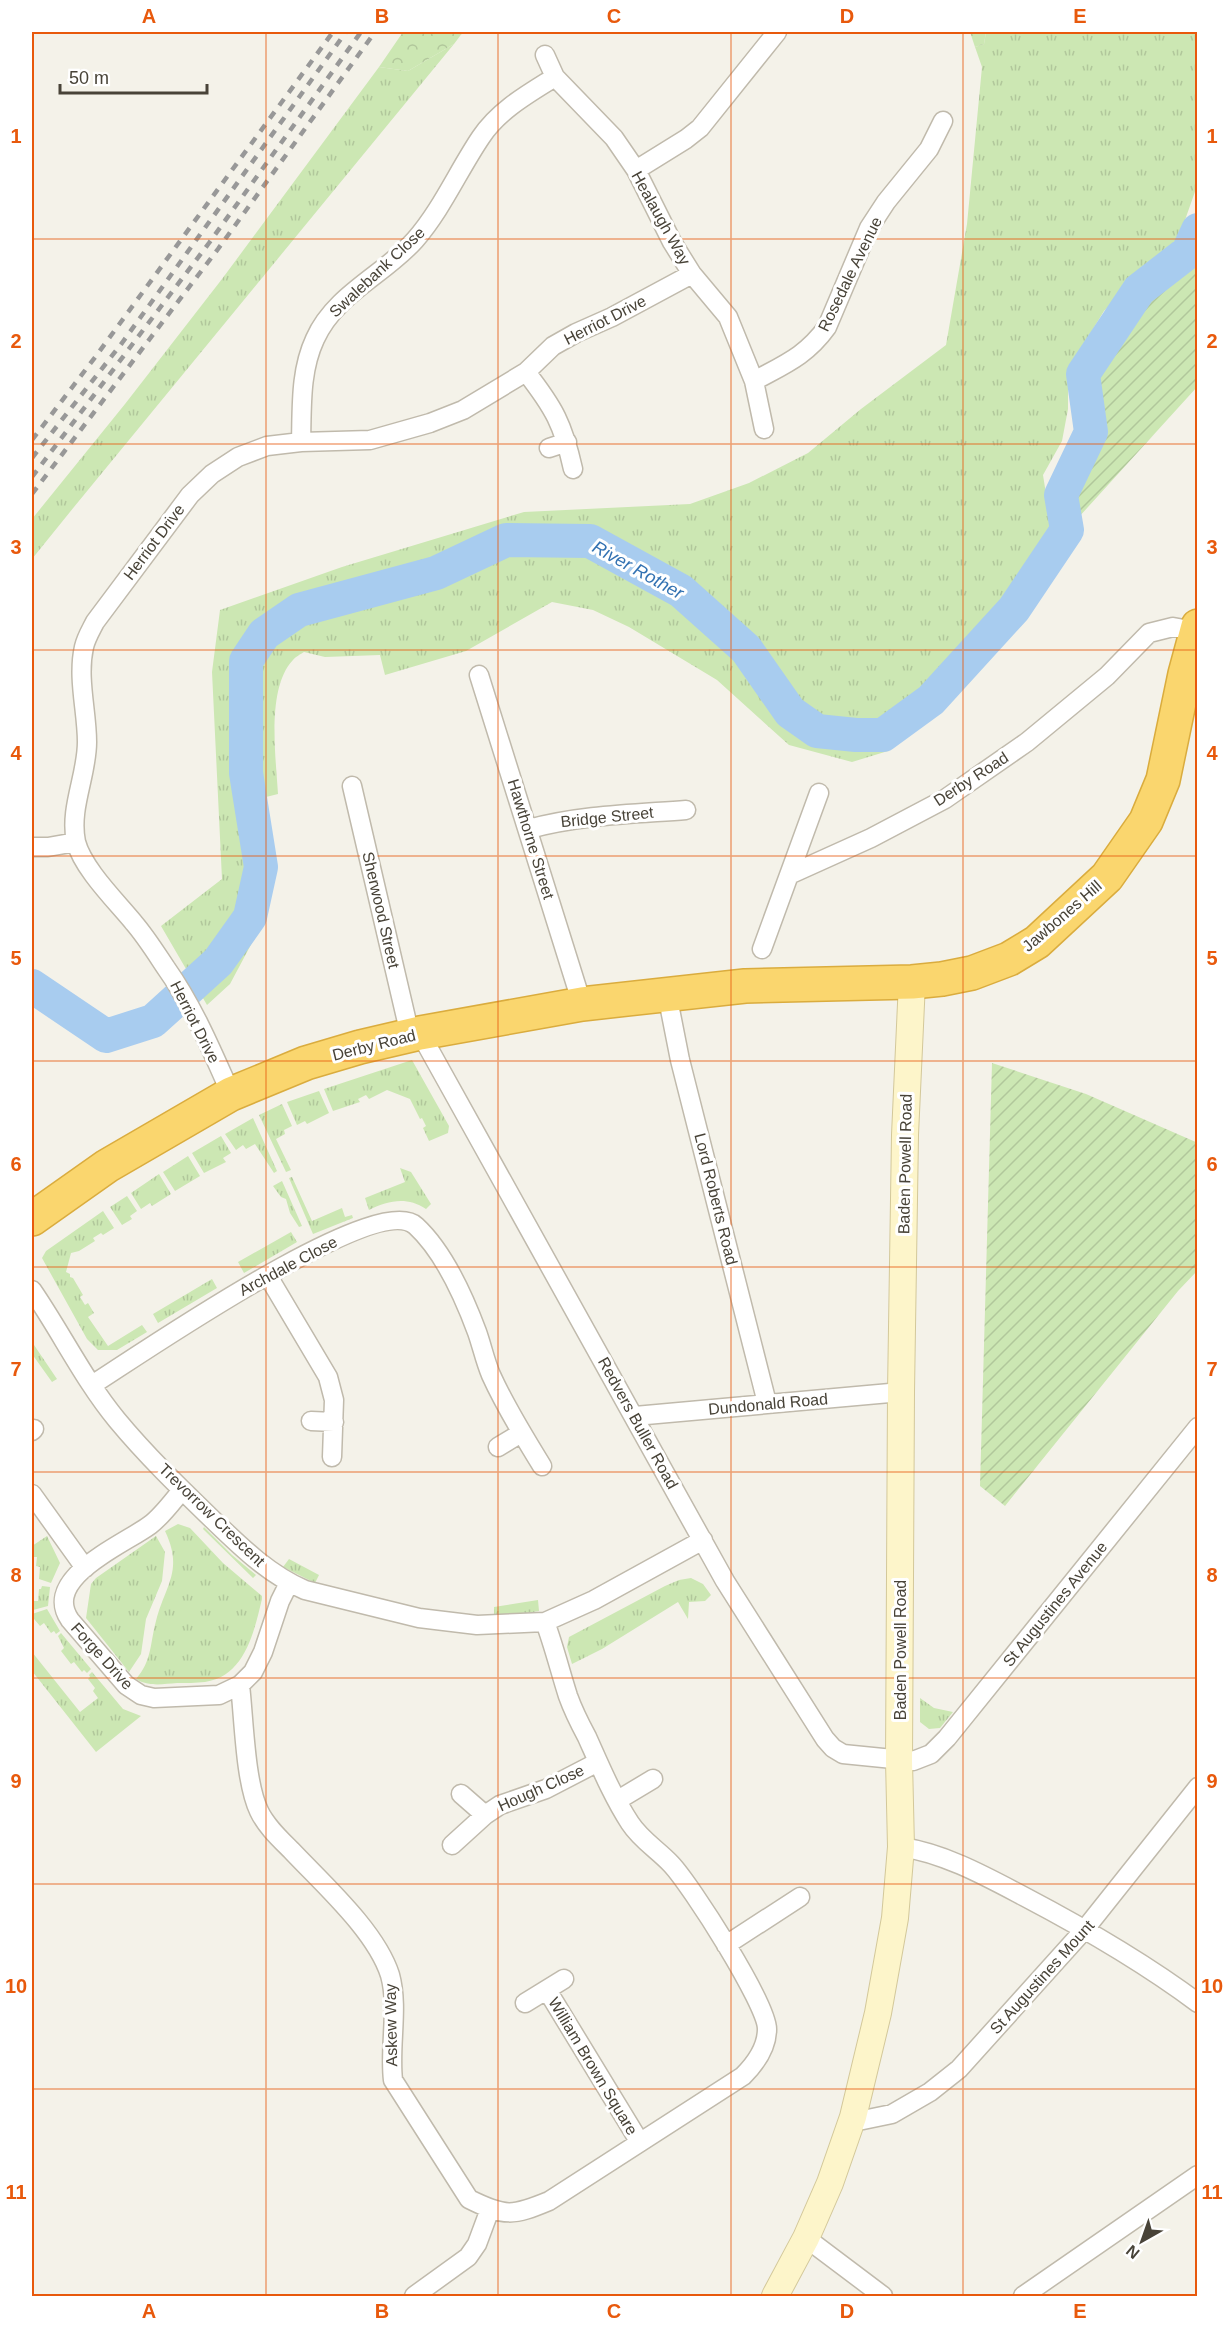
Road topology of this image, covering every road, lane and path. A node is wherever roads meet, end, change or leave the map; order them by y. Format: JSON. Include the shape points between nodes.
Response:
{"nodes":[{"id":1,"x":777,"y":32,"type":"edge"},
{"id":2,"x":545,"y":55,"type":"dead end"},
{"id":3,"x":555,"y":77,"type":"junction"},
{"id":4,"x":943,"y":121,"type":"dead end"},
{"id":5,"x":636,"y":170,"type":"junction"},
{"id":6,"x":692,"y":274,"type":"junction"},
{"id":7,"x":526,"y":372,"type":"junction"},
{"id":8,"x":754,"y":381,"type":"junction"},
{"id":9,"x":764,"y":429,"type":"dead end"},
{"id":10,"x":301,"y":441,"type":"junction"},
{"id":11,"x":573,"y":469,"type":"dead end"},
{"id":12,"x":1196,"y":628,"type":"edge"},
{"id":13,"x":479,"y":675,"type":"dead end"},
{"id":14,"x":1191,"y":677,"type":"edge"},
{"id":15,"x":352,"y":786,"type":"dead end"},
{"id":16,"x":819,"y":793,"type":"dead end"},
{"id":17,"x":686,"y":810,"type":"dead end"},
{"id":18,"x":529,"y":829,"type":"junction"},
{"id":19,"x":76,"y":842,"type":"junction"},
{"id":20,"x":32,"y":848,"type":"edge"},
{"id":21,"x":789,"y":875,"type":"junction"},
{"id":22,"x":762,"y":949,"type":"dead end"},
{"id":23,"x":912,"y":982,"type":"junction"},
{"id":24,"x":756,"y":986,"type":"joint"},
{"id":25,"x":667,"y":994,"type":"junction"},
{"id":26,"x":582,"y":1004,"type":"junction"},
{"id":27,"x":415,"y":1034,"type":"junction"},
{"id":28,"x":231,"y":1094,"type":"junction"},
{"id":29,"x":32,"y":1219,"type":"edge"},
{"id":30,"x":267,"y":1276,"type":"junction"},
{"id":31,"x":32,"y":1290,"type":"edge"},
{"id":32,"x":92,"y":1385,"type":"junction"},
{"id":33,"x":901,"y":1392,"type":"junction"},
{"id":34,"x":767,"y":1404,"type":"junction"},
{"id":35,"x":635,"y":1416,"type":"junction"},
{"id":36,"x":311,"y":1421,"type":"dead end"},
{"id":37,"x":334,"y":1422,"type":"junction"},
{"id":38,"x":1197,"y":1427,"type":"edge"},
{"id":39,"x":521,"y":1433,"type":"junction"},
{"id":40,"x":498,"y":1447,"type":"dead end"},
{"id":41,"x":332,"y":1457,"type":"dead end"},
{"id":42,"x":542,"y":1466,"type":"dead end"},
{"id":43,"x":182,"y":1490,"type":"junction"},
{"id":44,"x":32,"y":1494,"type":"edge"},
{"id":45,"x":703,"y":1540,"type":"junction"},
{"id":46,"x":85,"y":1568,"type":"junction"},
{"id":47,"x":289,"y":1583,"type":"junction"},
{"id":48,"x":545,"y":1622,"type":"junction"},
{"id":49,"x":240,"y":1685,"type":"junction"},
{"id":50,"x":899,"y":1761,"type":"junction"},
{"id":51,"x":598,"y":1762,"type":"junction"},
{"id":52,"x":653,"y":1779,"type":"dead end"},
{"id":53,"x":1197,"y":1787,"type":"edge"},
{"id":54,"x":461,"y":1794,"type":"dead end"},
{"id":55,"x":618,"y":1800,"type":"junction"},
{"id":56,"x":485,"y":1815,"type":"junction"},
{"id":57,"x":452,"y":1845,"type":"dead end"},
{"id":58,"x":901,"y":1847,"type":"junction"},
{"id":59,"x":800,"y":1898,"type":"dead end"},
{"id":60,"x":1085,"y":1929,"type":"junction"},
{"id":61,"x":726,"y":1945,"type":"junction"},
{"id":62,"x":564,"y":1980,"type":"dead end"},
{"id":63,"x":547,"y":1990,"type":"junction"},
{"id":64,"x":525,"y":2003,"type":"dead end"},
{"id":65,"x":1197,"y":2003,"type":"edge"},
{"id":66,"x":853,"y":2117,"type":"junction"},
{"id":67,"x":639,"y":2141,"type":"junction"},
{"id":68,"x":1197,"y":2175,"type":"edge"},
{"id":69,"x":490,"y":2209,"type":"junction"},
{"id":70,"x":806,"y":2238,"type":"junction"},
{"id":71,"x":414,"y":2296,"type":"edge"},
{"id":72,"x":775,"y":2296,"type":"edge"},
{"id":73,"x":883,"y":2296,"type":"edge"},
{"id":74,"x":1023,"y":2296,"type":"edge"}],
"edges":[{"from":1,"to":5,"type":"street","via":[[700,128]]},
{"from":2,"to":3,"type":"street","name":"Healaugh Way"},
{"from":3,"to":5,"type":"street","name":"Healaugh Way","via":[[614,138]]},
{"from":3,"to":10,"type":"street","name":"Swalebank Close","via":[[499,116],[482,135],[428,225],[327,318],[307,360]]},
{"from":4,"to":8,"type":"street","name":"Rosedale Avenue","via":[[937,153],[886,202],[869,228],[827,327],[801,356]]},
{"from":5,"to":6,"type":"street","name":"Healaugh Way"},
{"from":6,"to":7,"type":"street","name":"Herriot Drive","via":[[553,346]]},
{"from":6,"to":8,"type":"street","name":"Healaugh Way","via":[[728,317]]},
{"from":7,"to":10,"type":"street","name":"Herriot Drive","via":[[463,410],[430,423],[370,440]]},
{"from":7,"to":11,"type":"street","via":[[550,403],[558,445]]},
{"from":8,"to":9,"type":"street","name":"Healaugh Way"},
{"from":10,"to":19,"type":"street","name":"Herriot Drive","via":[[267,446],[238,457],[212,474],[190,495],[95,622],[82,657],[87,744],[85,771],[76,799]]},
{"from":12,"to":14,"type":"highway","name":"Jawbones Hill"},
{"from":12,"to":21,"type":"street","name":"Derby Road","via":[[1173,627],[1149,633],[1107,676],[1027,742],[945,799]]},
{"from":13,"to":18,"type":"street","name":"Hawthorne Street"},
{"from":14,"to":23,"type":"highway","name":"Jawbones Hill","via":[[1163,780],[1146,821],[1107,877],[1037,942],[1009,959],[972,973]]},
{"from":15,"to":27,"type":"street","name":"Sherwood Street"},
{"from":16,"to":21,"type":"street"},
{"from":17,"to":18,"type":"street","name":"Bridge Street","via":[[590,817]]},
{"from":18,"to":26,"type":"street","name":"Hawthorne Street"},
{"from":19,"to":20,"type":"street"},
{"from":19,"to":28,"type":"street","name":"Herriot Drive","via":[[100,882],[169,972]]},
{"from":21,"to":22,"type":"street"},
{"from":23,"to":24,"type":"highway","name":"Jawbones Hill"},
{"from":23,"to":33,"type":"street","name":"Baden Powell Road"},
{"from":24,"to":25,"type":"highway","name":"Derby Road"},
{"from":25,"to":26,"type":"highway","name":"Derby Road"},
{"from":25,"to":34,"type":"street","name":"Lord Roberts Road","via":[[680,1060]]},
{"from":26,"to":27,"type":"highway","name":"Derby Road"},
{"from":27,"to":28,"type":"highway","name":"Derby Road","via":[[306,1063]]},
{"from":27,"to":35,"type":"street","name":"Redvers Buller Road"},
{"from":28,"to":29,"type":"highway","name":"Derby Road","via":[[107,1166]]},
{"from":30,"to":32,"type":"street","name":"Archdale Close"},
{"from":30,"to":37,"type":"street","via":[[328,1377]]},
{"from":30,"to":39,"type":"street","name":"Archdale Close","via":[[346,1235],[393,1220],[413,1223],[436,1250],[459,1291],[491,1375]]},
{"from":31,"to":32,"type":"street","name":"Trevorrow Crescent"},
{"from":32,"to":43,"type":"street","name":"Trevorrow Crescent","via":[[116,1419]]},
{"from":33,"to":34,"type":"street","name":"Dundonald Road"},
{"from":33,"to":50,"type":"street","name":"Baden Powell Road"},
{"from":34,"to":35,"type":"street","name":"Dundonald Road"},
{"from":35,"to":45,"type":"street","name":"Redvers Buller Road"},
{"from":36,"to":37,"type":"street"},
{"from":37,"to":41,"type":"street"},
{"from":38,"to":50,"type":"street","name":"St Augustines Avenue","via":[[947,1737],[931,1754]]},
{"from":39,"to":40,"type":"street"},
{"from":39,"to":42,"type":"street","name":"Archdale Close"},
{"from":43,"to":46,"type":"street","name":"Forge Drive","via":[[152,1524]]},
{"from":43,"to":47,"type":"street","name":"Trevorrow Crescent","via":[[259,1563]]},
{"from":44,"to":46,"type":"street"},
{"from":45,"to":48,"type":"street","name":"Trevorrow Crescent"},
{"from":45,"to":50,"type":"street","name":"Redvers Buller Road","via":[[833,1749],[843,1754]]},
{"from":46,"to":49,"type":"street","name":"Forge Drive","via":[[65,1591],[64,1611],[133,1691],[154,1698],[195,1697],[219,1695]]},
{"from":47,"to":48,"type":"street","name":"Trevorrow Crescent","via":[[419,1618],[477,1625]]},
{"from":47,"to":49,"type":"street","via":[[263,1652],[253,1672]]},
{"from":48,"to":51,"type":"street","name":"Askew Way","via":[[569,1698]]},
{"from":49,"to":69,"type":"street","name":"Askew Way","via":[[252,1788],[260,1812],[379,1950],[393,1992],[393,2080],[469,2199]]},
{"from":50,"to":58,"type":"street","name":"Baden Powell Road"},
{"from":51,"to":55,"type":"street","name":"Askew Way"},
{"from":51,"to":56,"type":"street","name":"Hough Close"},
{"from":52,"to":55,"type":"street"},
{"from":53,"to":60,"type":"street","name":"St Augustines Mount"},
{"from":54,"to":56,"type":"street","name":"Hough Close"},
{"from":55,"to":61,"type":"street","name":"Askew Way","via":[[642,1838],[684,1879]]},
{"from":56,"to":57,"type":"street","name":"Hough Close"},
{"from":58,"to":60,"type":"street","via":[[996,1881]]},
{"from":58,"to":66,"type":"street","name":"Baden Powell Road","via":[[895,1918]]},
{"from":59,"to":61,"type":"street"},
{"from":60,"to":65,"type":"street"},
{"from":60,"to":66,"type":"street","name":"St Augustines Mount","via":[[959,2069],[892,2114],[863,2120]]},
{"from":61,"to":67,"type":"street","name":"Askew Way","via":[[762,2007],[767,2028],[764,2048],[743,2076]]},
{"from":62,"to":63,"type":"street","name":"William Brown Square"},
{"from":63,"to":64,"type":"street","name":"William Brown Square"},
{"from":63,"to":67,"type":"street","name":"William Brown Square"},
{"from":66,"to":70,"type":"street","name":"Baden Powell Road"},
{"from":67,"to":69,"type":"street","name":"Askew Way","via":[[549,2201],[518,2214]]},
{"from":68,"to":74,"type":"street"},
{"from":69,"to":71,"type":"street","via":[[468,2257]]},
{"from":70,"to":72,"type":"street","name":"Baden Powell Road"},
{"from":70,"to":73,"type":"street"}]}
